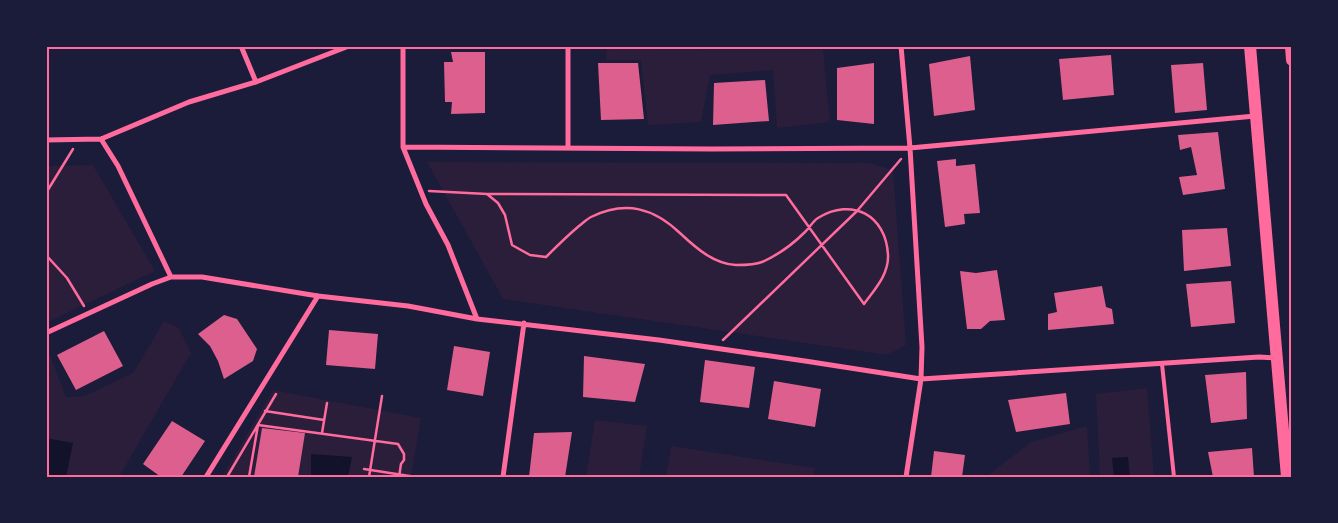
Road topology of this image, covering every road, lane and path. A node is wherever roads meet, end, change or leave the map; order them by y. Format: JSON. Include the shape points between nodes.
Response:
{"nodes":[{"id":1,"x":241,"y":46,"type":"edge"},
{"id":2,"x":349,"y":46,"type":"edge"},
{"id":3,"x":403,"y":46,"type":"edge"},
{"id":4,"x":568,"y":46,"type":"edge"},
{"id":5,"x":901,"y":46,"type":"edge"},
{"id":6,"x":1250,"y":46,"type":"edge"},
{"id":7,"x":1291,"y":46,"type":"edge"},
{"id":8,"x":1292,"y":60,"type":"edge"},
{"id":9,"x":256,"y":82,"type":"junction"},
{"id":10,"x":1256,"y":116,"type":"junction"},
{"id":11,"x":78,"y":139,"type":"junction"},
{"id":12,"x":101,"y":139,"type":"junction"},
{"id":13,"x":46,"y":140,"type":"edge"},
{"id":14,"x":403,"y":147,"type":"junction"},
{"id":15,"x":568,"y":148,"type":"junction"},
{"id":16,"x":910,"y":148,"type":"junction"},
{"id":17,"x":420,"y":191,"type":"junction"},
{"id":18,"x":46,"y":193,"type":"edge"},
{"id":19,"x":487,"y":194,"type":"junction"},
{"id":20,"x":856,"y":211,"type":"junction"},
{"id":21,"x":809,"y":227,"type":"junction"},
{"id":22,"x":822,"y":245,"type":"junction"},
{"id":23,"x":46,"y":255,"type":"edge"},
{"id":24,"x":171,"y":277,"type":"junction"},
{"id":25,"x":318,"y":296,"type":"junction"},
{"id":26,"x":89,"y":314,"type":"junction"},
{"id":27,"x":477,"y":319,"type":"junction"},
{"id":28,"x":524,"y":324,"type":"junction"},
{"id":29,"x":46,"y":333,"type":"edge"},
{"id":30,"x":715,"y":348,"type":"junction"},
{"id":31,"x":1277,"y":358,"type":"junction"},
{"id":32,"x":1162,"y":364,"type":"junction"},
{"id":33,"x":921,"y":379,"type":"junction"},
{"id":34,"x":276,"y":394,"type":"dead end"},
{"id":35,"x":382,"y":396,"type":"dead end"},
{"id":36,"x":327,"y":403,"type":"dead end"},
{"id":37,"x":265,"y":411,"type":"junction"},
{"id":38,"x":324,"y":420,"type":"junction"},
{"id":39,"x":258,"y":424,"type":"junction"},
{"id":40,"x":322,"y":433,"type":"junction"},
{"id":41,"x":375,"y":441,"type":"junction"},
{"id":42,"x":364,"y":469,"type":"dead end"},
{"id":43,"x":370,"y":470,"type":"junction"},
{"id":44,"x":399,"y":475,"type":"edge"},
{"id":45,"x":206,"y":477,"type":"edge"},
{"id":46,"x":227,"y":477,"type":"edge"},
{"id":47,"x":249,"y":477,"type":"edge"},
{"id":48,"x":369,"y":477,"type":"edge"},
{"id":49,"x":416,"y":477,"type":"edge"},
{"id":50,"x":503,"y":477,"type":"edge"},
{"id":51,"x":906,"y":477,"type":"edge"},
{"id":52,"x":1174,"y":477,"type":"edge"},
{"id":53,"x":1287,"y":477,"type":"edge"}],
"edges":[{"from":1,"to":9,"type":"street"},
{"from":2,"to":9,"type":"street"},
{"from":3,"to":14,"type":"street"},
{"from":4,"to":15,"type":"street"},
{"from":5,"to":16,"type":"street"},
{"from":6,"to":10,"type":"main road"},
{"from":7,"to":8,"type":"main road"},
{"from":9,"to":12,"type":"street","via":[[189,102]]},
{"from":10,"to":16,"type":"street"},
{"from":10,"to":31,"type":"main road"},
{"from":11,"to":12,"type":"street"},
{"from":11,"to":13,"type":"street"},
{"from":11,"to":18,"type":"path"},
{"from":12,"to":24,"type":"street","via":[[118,166]]},
{"from":14,"to":15,"type":"street"},
{"from":14,"to":17,"type":"street"},
{"from":15,"to":16,"type":"street"},
{"from":16,"to":20,"type":"path"},
{"from":16,"to":33,"type":"street","via":[[922,347]]},
{"from":17,"to":19,"type":"path"},
{"from":17,"to":27,"type":"street","via":[[448,245]]},
{"from":19,"to":21,"type":"path","via":[[786,195]]},
{"from":19,"to":21,"type":"path","via":[[505,215],[512,245],[530,255],[546,257],[590,218],[614,208],[638,208],[660,217],[702,252],[717,261],[735,265],[760,263],[783,250]]},
{"from":20,"to":21,"type":"path","via":[[834,210]]},
{"from":20,"to":22,"type":"path"},
{"from":20,"to":22,"type":"path","via":[[873,219],[883,231],[888,246],[889,263],[881,282],[864,304]]},
{"from":21,"to":22,"type":"path"},
{"from":22,"to":30,"type":"path"},
{"from":23,"to":26,"type":"path","via":[[68,278]]},
{"from":24,"to":25,"type":"street","via":[[202,277]]},
{"from":24,"to":26,"type":"street"},
{"from":25,"to":27,"type":"street","via":[[408,306]]},
{"from":25,"to":45,"type":"street"},
{"from":26,"to":29,"type":"street"},
{"from":27,"to":28,"type":"street"},
{"from":28,"to":30,"type":"street"},
{"from":28,"to":50,"type":"street"},
{"from":30,"to":33,"type":"street"},
{"from":31,"to":32,"type":"street"},
{"from":31,"to":53,"type":"main road"},
{"from":32,"to":33,"type":"street"},
{"from":32,"to":52,"type":"lane"},
{"from":33,"to":51,"type":"street"},
{"from":34,"to":37,"type":"path"},
{"from":35,"to":41,"type":"path"},
{"from":36,"to":38,"type":"path"},
{"from":37,"to":38,"type":"path"},
{"from":37,"to":39,"type":"path"},
{"from":38,"to":40,"type":"path"},
{"from":39,"to":40,"type":"path"},
{"from":39,"to":46,"type":"path"},
{"from":39,"to":47,"type":"path"},
{"from":40,"to":41,"type":"path"},
{"from":41,"to":43,"type":"path"},
{"from":41,"to":44,"type":"path","via":[[398,444],[401,448],[404,460]]},
{"from":42,"to":43,"type":"path"},
{"from":43,"to":44,"type":"path"},
{"from":43,"to":48,"type":"path"},
{"from":44,"to":49,"type":"path"}]}
